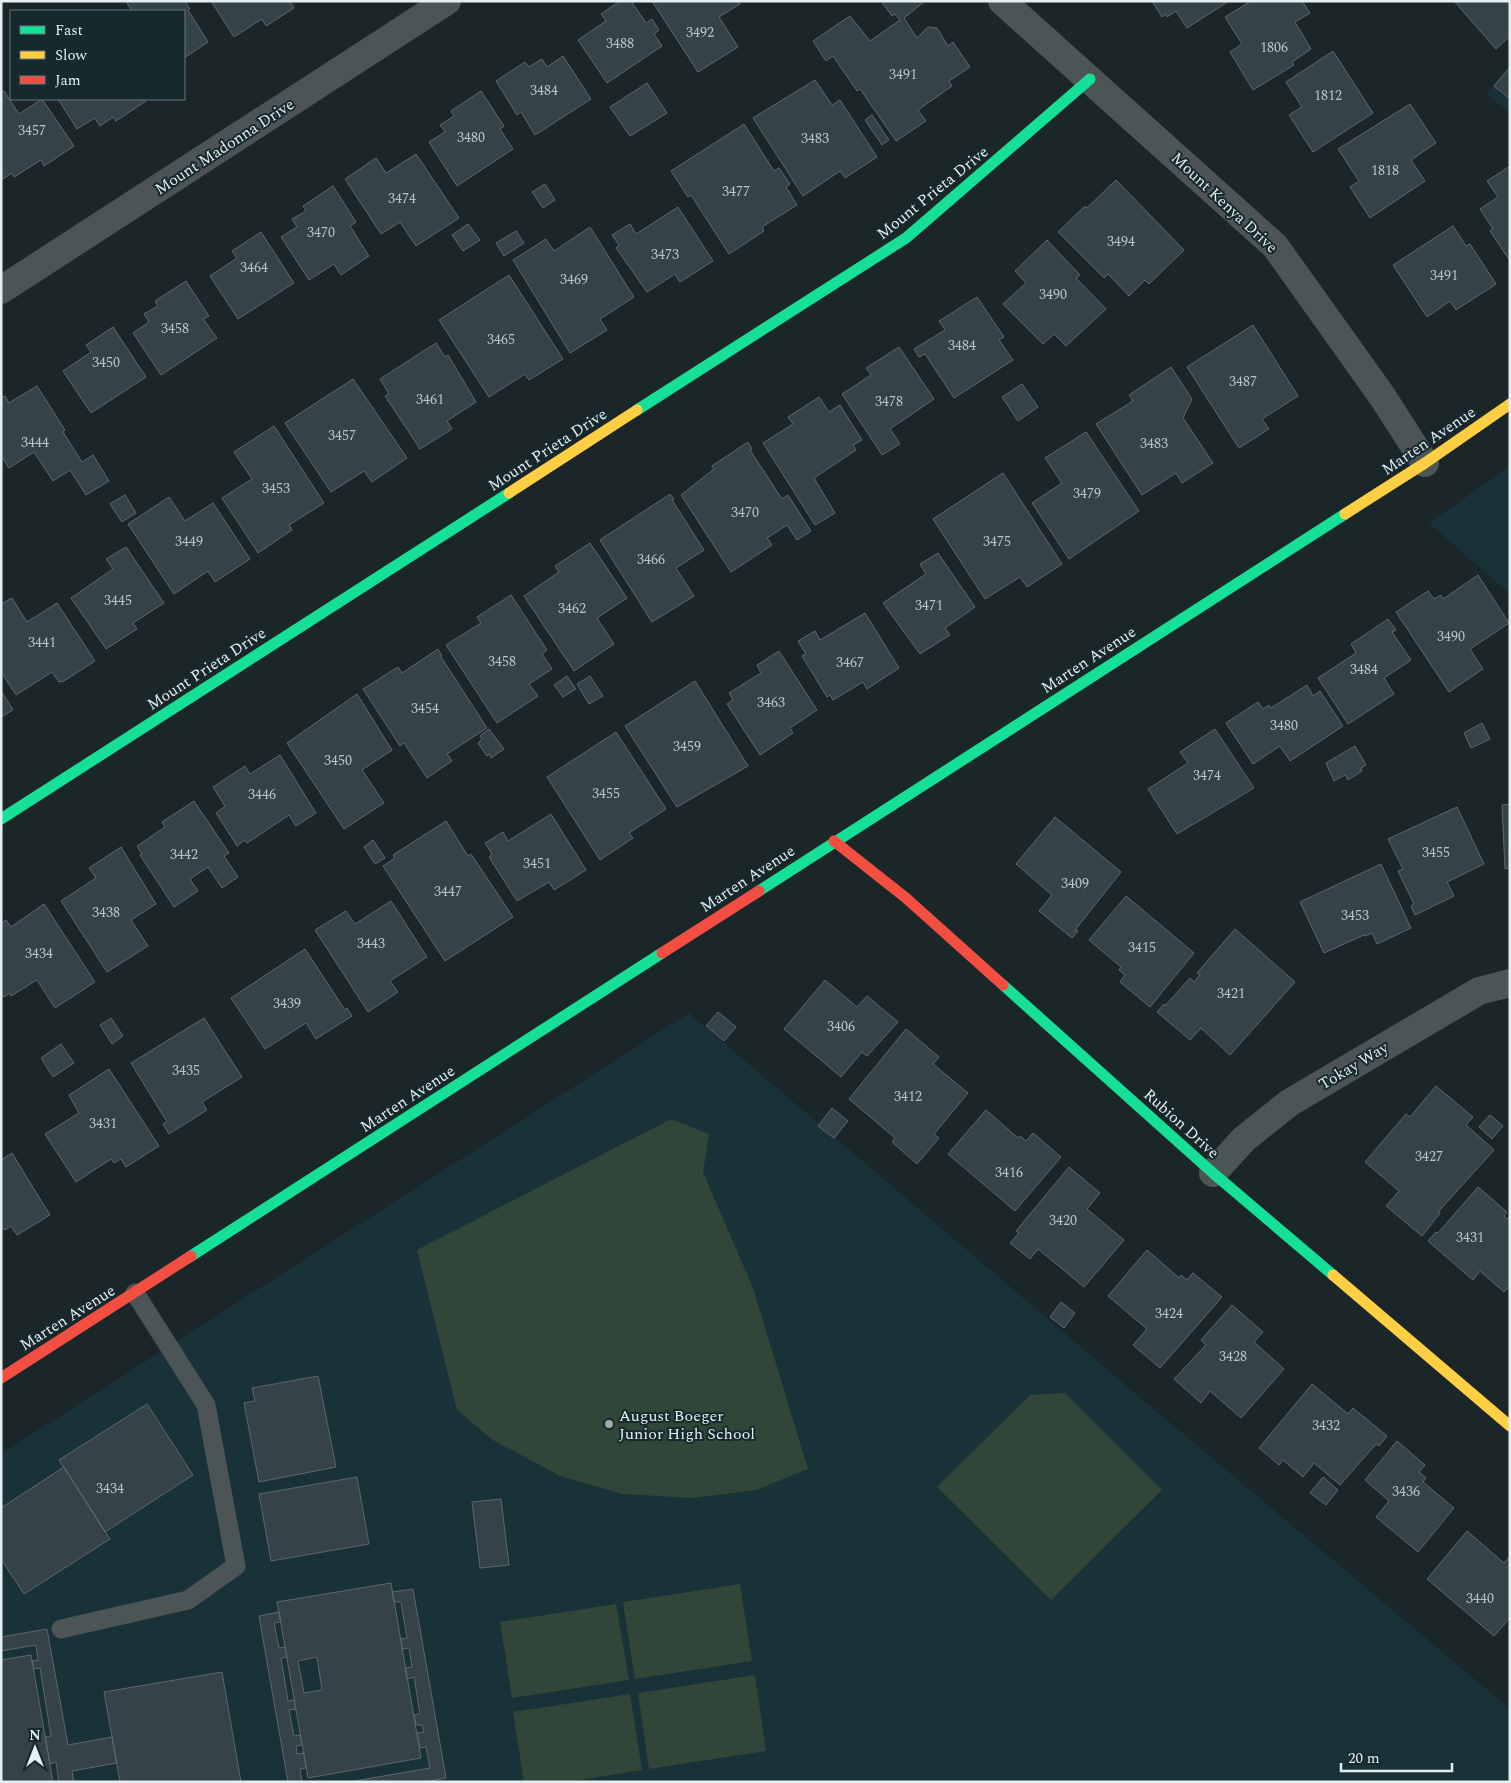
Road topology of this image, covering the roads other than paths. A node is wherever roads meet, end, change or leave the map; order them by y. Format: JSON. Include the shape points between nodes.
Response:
{"nodes":[{"id":1,"x":447,"y":1,"type":"edge"},
{"id":2,"x":1002,"y":1,"type":"edge"},
{"id":3,"x":1090,"y":79,"type":"junction"},
{"id":4,"x":1,"y":290,"type":"edge"},
{"id":5,"x":1510,"y":404,"type":"edge"},
{"id":6,"x":1425,"y":463,"type":"junction"},
{"id":7,"x":1,"y":819,"type":"edge"},
{"id":8,"x":834,"y":841,"type":"junction"},
{"id":9,"x":1510,"y":983,"type":"edge"},
{"id":10,"x":1213,"y":1173,"type":"junction"},
{"id":11,"x":136,"y":1293,"type":"junction"},
{"id":12,"x":1,"y":1378,"type":"edge"},
{"id":13,"x":1510,"y":1426,"type":"edge"},
{"id":14,"x":61,"y":1629,"type":"dead end"}],
"edges":[{"from":1,"to":4,"type":"street","name":"Mount Madonna Drive"},
{"from":2,"to":3,"type":"street","name":"Mount Kenya Drive"},
{"from":3,"to":6,"type":"street","name":"Mount Kenya Drive","via":[[1275,246],[1382,396]]},
{"from":3,"to":7,"type":"street","name":"Mount Prieta Drive","via":[[906,238]]},
{"from":5,"to":6,"type":"street","name":"Marten Avenue"},
{"from":6,"to":8,"type":"street","name":"Marten Avenue"},
{"from":8,"to":10,"type":"street","name":"Rubion Drive","via":[[906,898]]},
{"from":8,"to":11,"type":"street","name":"Marten Avenue"},
{"from":9,"to":10,"type":"street","name":"Tokay Way","via":[[1479,991],[1289,1103],[1244,1139]]},
{"from":10,"to":13,"type":"street","name":"Rubion Drive"},
{"from":11,"to":12,"type":"street","name":"Marten Avenue"},
{"from":11,"to":14,"type":"lane","via":[[206,1404],[236,1566],[188,1600]]}]}
